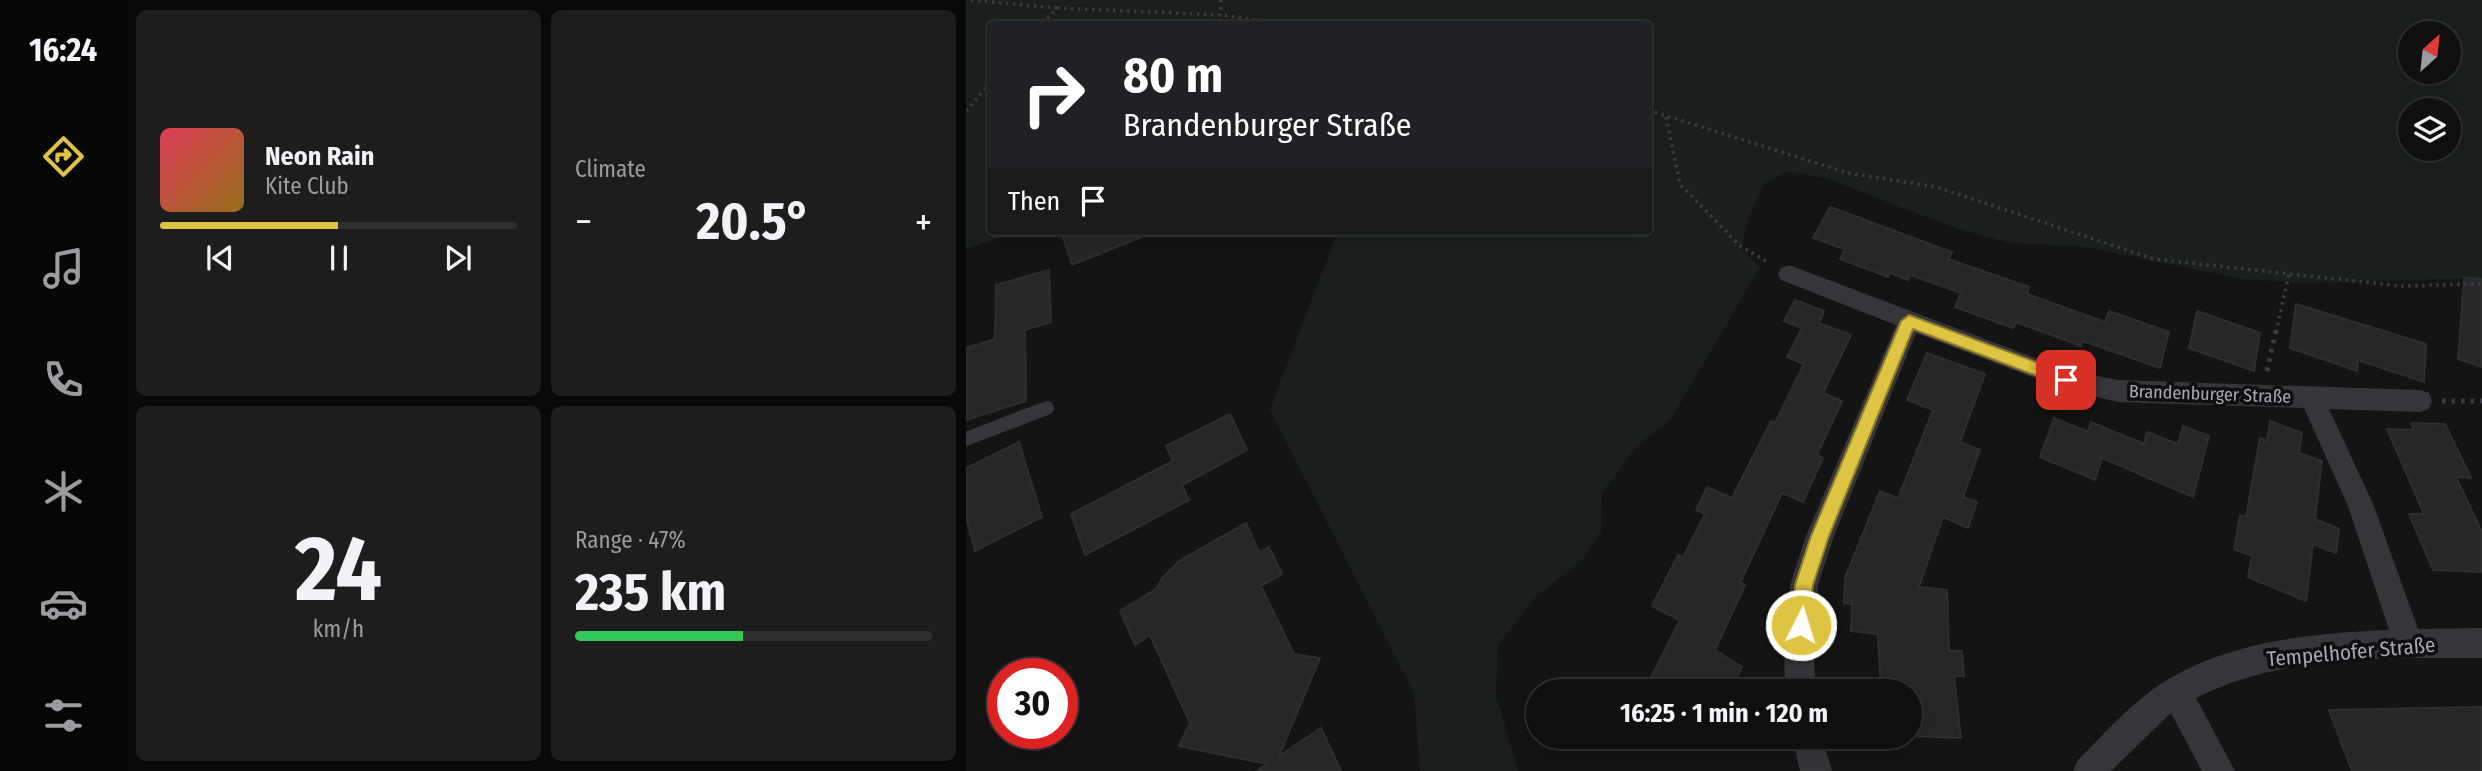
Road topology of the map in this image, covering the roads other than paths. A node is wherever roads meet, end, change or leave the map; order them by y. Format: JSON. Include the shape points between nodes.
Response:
{"nodes":[{"id":1,"x":1789,"y":274,"type":"road end"},
{"id":2,"x":1909,"y":321,"type":"junction"},
{"id":3,"x":2312,"y":398,"type":"junction"},
{"id":4,"x":2420,"y":401,"type":"road end"},
{"id":5,"x":1047,"y":408,"type":"dead end"},
{"id":6,"x":966,"y":439,"type":"edge"},
{"id":7,"x":2408,"y":643,"type":"junction"},
{"id":8,"x":2482,"y":643,"type":"edge"},
{"id":9,"x":1800,"y":679,"type":"edge"},
{"id":10,"x":2176,"y":692,"type":"junction"},
{"id":11,"x":1810,"y":749,"type":"edge"},
{"id":12,"x":1816,"y":771,"type":"edge"},
{"id":13,"x":2089,"y":771,"type":"edge"},
{"id":14,"x":2219,"y":771,"type":"edge"}],
"edges":[{"from":1,"to":2,"type":"street","name":"Brandenburger Straße"},
{"from":2,"to":3,"type":"street","name":"Brandenburger Straße","via":[[2066,380],[2118,391]]},
{"from":2,"to":9,"type":"street","via":[[1804,585]]},
{"from":3,"to":4,"type":"street","name":"Brandenburger Straße"},
{"from":3,"to":7,"type":"street","name":"Brandenburger Straße","via":[[2361,506]]},
{"from":5,"to":6,"type":"lane"},
{"from":7,"to":8,"type":"street","name":"Tempelhofer Straße"},
{"from":7,"to":10,"type":"street","name":"Tempelhofer Straße","via":[[2278,655],[2220,671]]},
{"from":10,"to":13,"type":"street","name":"Tempelhofer Straße","via":[[2140,718]]},
{"from":10,"to":14,"type":"street"},
{"from":11,"to":12,"type":"street"}]}
